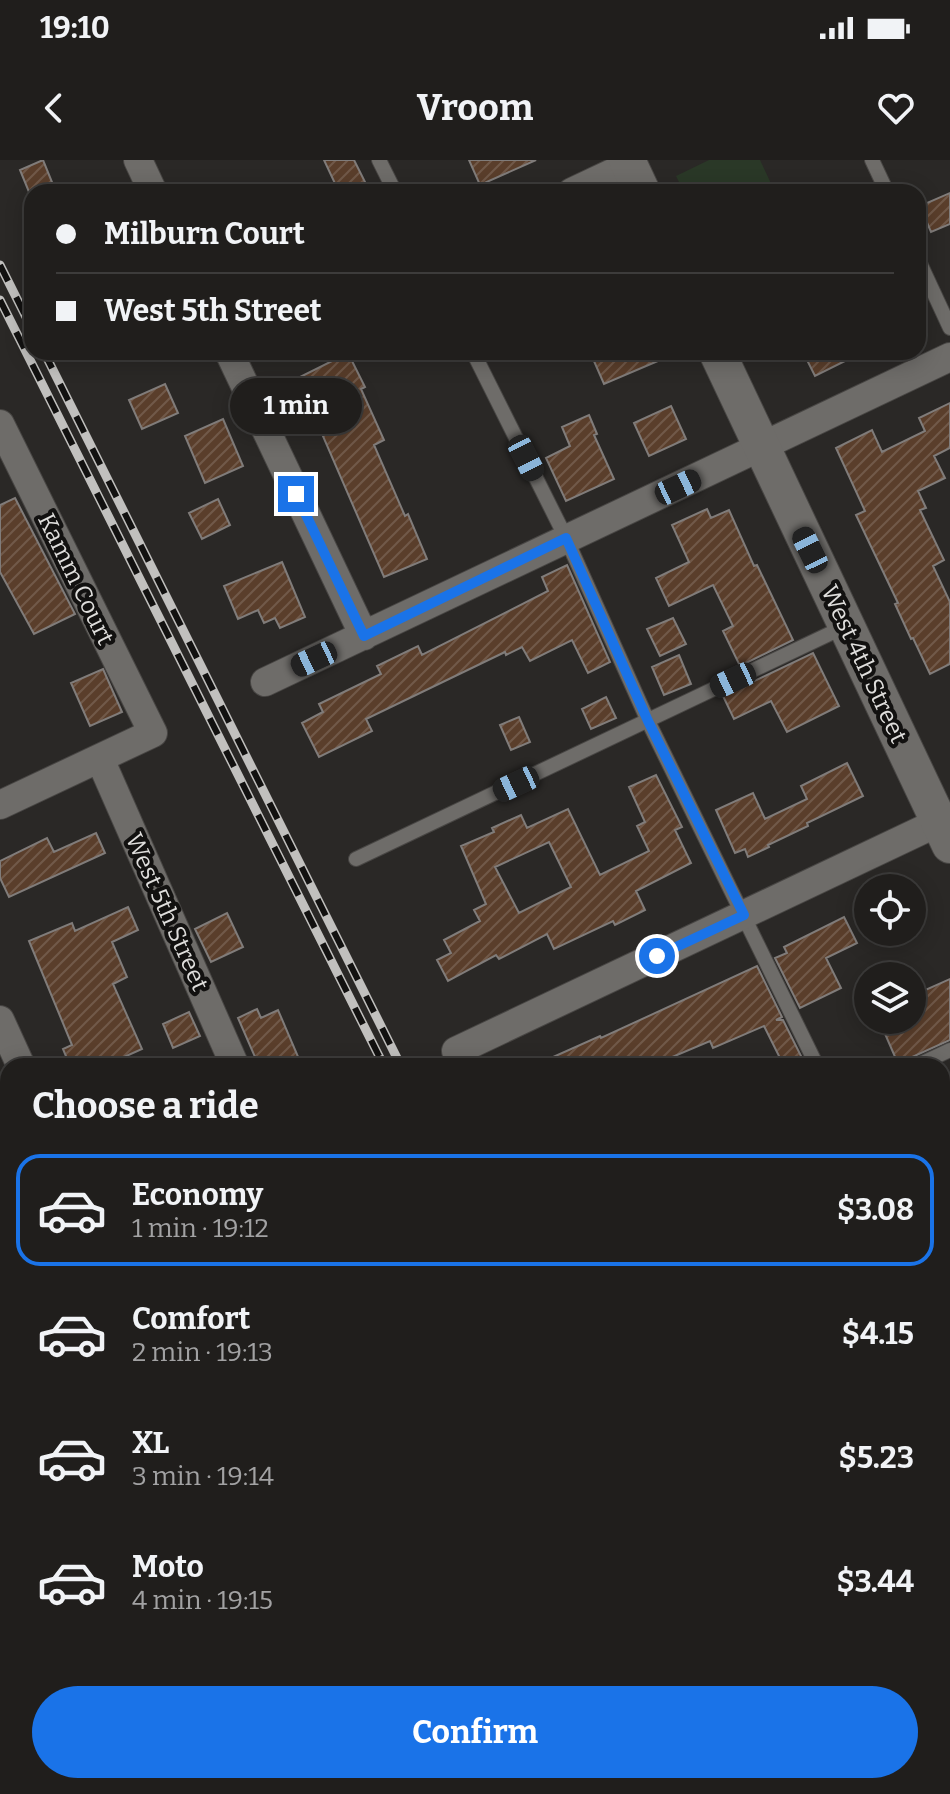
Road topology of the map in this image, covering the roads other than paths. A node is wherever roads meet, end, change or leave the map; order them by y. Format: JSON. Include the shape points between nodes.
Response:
{"nodes":[{"id":1,"x":138,"y":160,"type":"edge"},
{"id":2,"x":379,"y":160,"type":"edge"},
{"id":3,"x":872,"y":160,"type":"edge"},
{"id":4,"x":635,"y":169,"type":"edge"},
{"id":5,"x":149,"y":184,"type":"edge"},
{"id":6,"x":391,"y":184,"type":"edge"},
{"id":7,"x":594,"y":184,"type":"edge"},
{"id":8,"x":883,"y":184,"type":"edge"},
{"id":9,"x":926,"y":276,"type":"edge"},
{"id":10,"x":950,"y":328,"type":"edge"},
{"id":11,"x":950,"y":357,"type":"edge"},
{"id":12,"x":233,"y":360,"type":"edge"},
{"id":13,"x":477,"y":360,"type":"edge"},
{"id":14,"x":721,"y":360,"type":"edge"},
{"id":15,"x":0,"y":424,"type":"edge"},
{"id":16,"x":761,"y":448,"type":"junction"},
{"id":17,"x":566,"y":538,"type":"junction"},
{"id":18,"x":846,"y":626,"type":"junction"},
{"id":19,"x":364,"y":636,"type":"junction"},
{"id":20,"x":265,"y":682,"type":"dead end"},
{"id":21,"x":648,"y":721,"type":"junction"},
{"id":22,"x":100,"y":759,"type":"junction"},
{"id":23,"x":0,"y":805,"type":"edge"},
{"id":24,"x":945,"y":833,"type":"edge"},
{"id":25,"x":356,"y":859,"type":"dead end"},
{"id":26,"x":744,"y":915,"type":"junction"},
{"id":27,"x":0,"y":1020,"type":"edge"},
{"id":28,"x":456,"y":1051,"type":"dead end"},
{"id":29,"x":17,"y":1058,"type":"edge"},
{"id":30,"x":231,"y":1058,"type":"edge"},
{"id":31,"x":813,"y":1058,"type":"edge"}],
"edges":[{"from":1,"to":5,"type":"street"},
{"from":2,"to":6,"type":"lane"},
{"from":3,"to":8,"type":"lane"},
{"from":4,"to":7,"type":"street"},
{"from":9,"to":10,"type":"lane"},
{"from":11,"to":16,"type":"street"},
{"from":12,"to":19,"type":"street"},
{"from":13,"to":17,"type":"lane"},
{"from":14,"to":16,"type":"street","name":"West 4th Street"},
{"from":15,"to":22,"type":"street","name":"Kamm Court","via":[[153,733]]},
{"from":16,"to":17,"type":"street"},
{"from":16,"to":18,"type":"street","name":"West 4th Street"},
{"from":17,"to":19,"type":"street"},
{"from":17,"to":21,"type":"lane"},
{"from":18,"to":21,"type":"lane"},
{"from":18,"to":24,"type":"street","name":"West 4th Street"},
{"from":19,"to":20,"type":"street"},
{"from":21,"to":25,"type":"lane"},
{"from":21,"to":26,"type":"lane"},
{"from":22,"to":23,"type":"street"},
{"from":22,"to":30,"type":"street","name":"West 5th Street"},
{"from":24,"to":26,"type":"street"},
{"from":26,"to":28,"type":"street"},
{"from":26,"to":31,"type":"lane"},
{"from":27,"to":29,"type":"street"}]}
